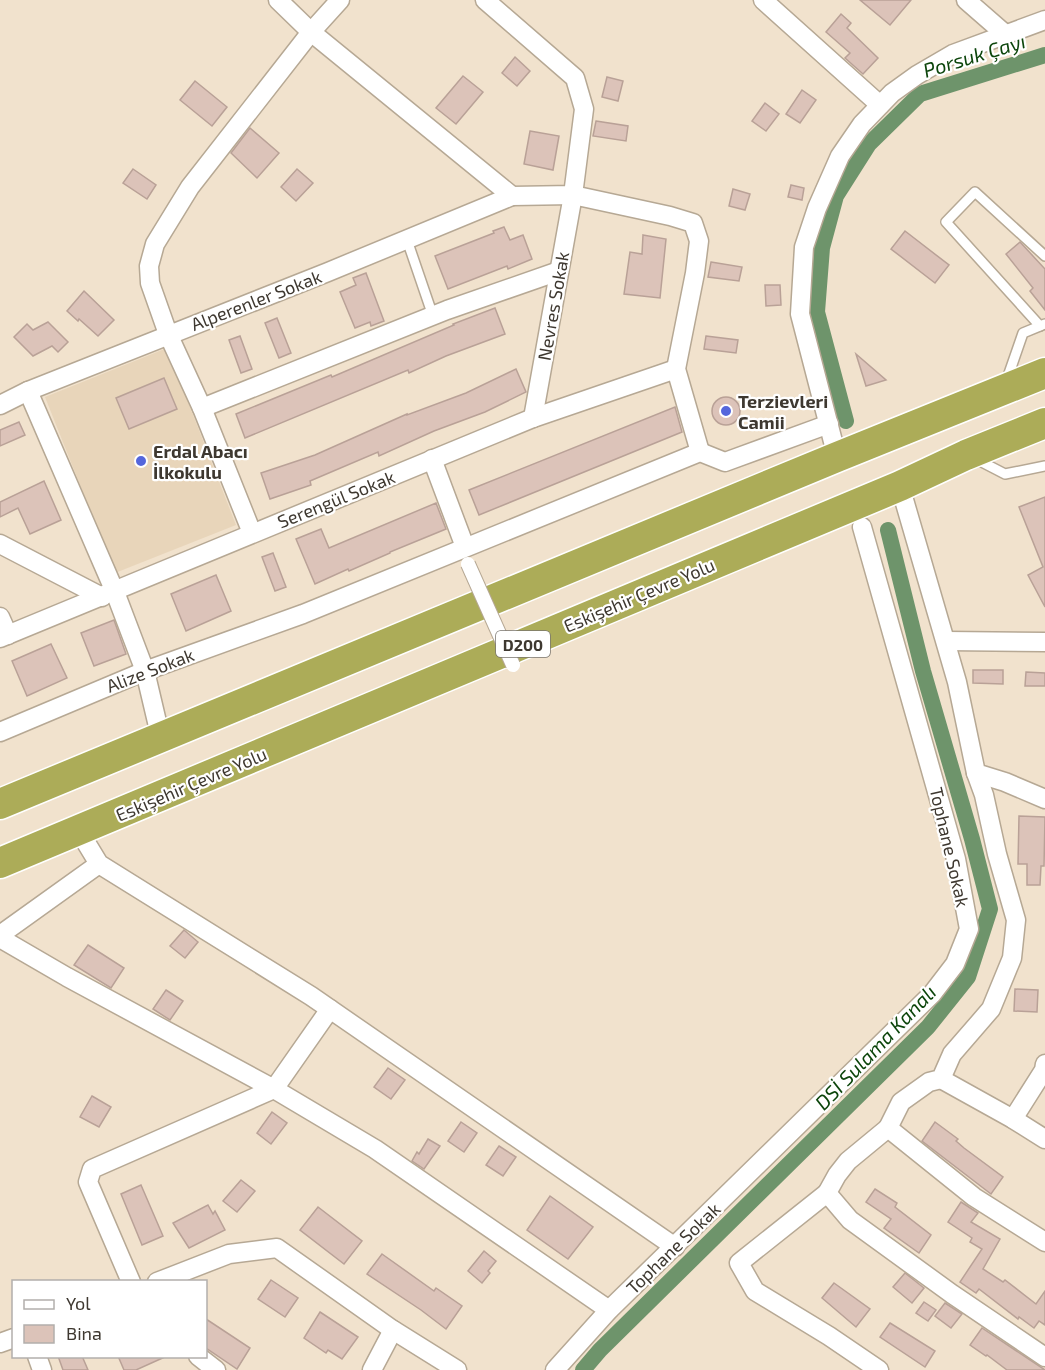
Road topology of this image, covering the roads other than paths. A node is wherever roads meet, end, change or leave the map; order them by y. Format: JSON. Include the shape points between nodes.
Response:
{"nodes":[{"id":1,"x":278,"y":0,"type":"edge"},
{"id":2,"x":340,"y":0,"type":"edge"},
{"id":3,"x":485,"y":0,"type":"edge"},
{"id":4,"x":763,"y":0,"type":"edge"},
{"id":5,"x":966,"y":0,"type":"edge"},
{"id":6,"x":1045,"y":20,"type":"edge"},
{"id":7,"x":311,"y":32,"type":"junction"},
{"id":8,"x":1005,"y":34,"type":"junction"},
{"id":9,"x":880,"y":105,"type":"junction"},
{"id":10,"x":573,"y":195,"type":"junction"},
{"id":11,"x":512,"y":196,"type":"junction"},
{"id":12,"x":406,"y":240,"type":"junction"},
{"id":13,"x":1045,"y":256,"type":"edge"},
{"id":14,"x":559,"y":271,"type":"junction"},
{"id":15,"x":433,"y":316,"type":"junction"},
{"id":16,"x":1043,"y":325,"type":"edge"},
{"id":17,"x":168,"y":334,"type":"junction"},
{"id":18,"x":676,"y":369,"type":"junction"},
{"id":19,"x":1045,"y":373,"type":"edge"},
{"id":20,"x":1004,"y":389,"type":"junction"},
{"id":21,"x":28,"y":391,"type":"junction"},
{"id":22,"x":0,"y":405,"type":"edge"},
{"id":23,"x":202,"y":408,"type":"junction"},
{"id":24,"x":533,"y":418,"type":"junction"},
{"id":25,"x":1045,"y":423,"type":"edge"},
{"id":26,"x":829,"y":424,"type":"junction"},
{"id":27,"x":700,"y":452,"type":"junction"},
{"id":28,"x":966,"y":454,"type":"junction"},
{"id":29,"x":837,"y":457,"type":"junction"},
{"id":30,"x":432,"y":459,"type":"junction"},
{"id":31,"x":1045,"y":466,"type":"edge"},
{"id":32,"x":900,"y":486,"type":"junction"},
{"id":33,"x":861,"y":527,"type":"dead end"},
{"id":34,"x":252,"y":533,"type":"junction"},
{"id":35,"x":0,"y":544,"type":"edge"},
{"id":36,"x":466,"y":556,"type":"junction"},
{"id":37,"x":109,"y":594,"type":"junction"},
{"id":38,"x":0,"y":617,"type":"edge"},
{"id":39,"x":4,"y":637,"type":"edge"},
{"id":40,"x":946,"y":641,"type":"junction"},
{"id":41,"x":1045,"y":642,"type":"edge"},
{"id":42,"x":513,"y":665,"type":"dead end"},
{"id":43,"x":145,"y":670,"type":"junction"},
{"id":44,"x":0,"y":732,"type":"edge"},
{"id":45,"x":161,"y":739,"type":"junction"},
{"id":46,"x":976,"y":773,"type":"junction"},
{"id":47,"x":1045,"y":799,"type":"edge"},
{"id":48,"x":0,"y":804,"type":"edge"},
{"id":49,"x":79,"y":831,"type":"junction"},
{"id":50,"x":0,"y":863,"type":"edge"},
{"id":51,"x":99,"y":864,"type":"junction"},
{"id":52,"x":0,"y":936,"type":"edge"},
{"id":53,"x":330,"y":1009,"type":"junction"},
{"id":54,"x":1045,"y":1064,"type":"edge"},
{"id":55,"x":941,"y":1079,"type":"junction"},
{"id":56,"x":274,"y":1089,"type":"junction"},
{"id":57,"x":1013,"y":1119,"type":"junction"},
{"id":58,"x":888,"y":1128,"type":"junction"},
{"id":59,"x":1045,"y":1140,"type":"edge"},
{"id":60,"x":827,"y":1193,"type":"junction"},
{"id":61,"x":1045,"y":1242,"type":"edge"},
{"id":62,"x":675,"y":1247,"type":"junction"},
{"id":63,"x":131,"y":1280,"type":"edge"},
{"id":64,"x":160,"y":1280,"type":"edge"},
{"id":65,"x":609,"y":1310,"type":"junction"},
{"id":66,"x":393,"y":1330,"type":"junction"},
{"id":67,"x":1045,"y":1357,"type":"edge"},
{"id":68,"x":201,"y":1358,"type":"edge"},
{"id":69,"x":216,"y":1370,"type":"edge"},
{"id":70,"x":372,"y":1370,"type":"edge"},
{"id":71,"x":457,"y":1370,"type":"edge"},
{"id":72,"x":555,"y":1370,"type":"edge"},
{"id":73,"x":879,"y":1370,"type":"edge"}],
"edges":[{"from":1,"to":7,"type":"street"},
{"from":2,"to":7,"type":"street"},
{"from":3,"to":10,"type":"street","name":"Nevres Sokak","via":[[575,78],[584,109]]},
{"from":4,"to":9,"type":"street"},
{"from":5,"to":8,"type":"street"},
{"from":6,"to":8,"type":"street"},
{"from":7,"to":11,"type":"street"},
{"from":7,"to":17,"type":"street","via":[[190,187],[155,244],[149,266],[150,283]]},
{"from":8,"to":9,"type":"street","via":[[953,54],[891,93]]},
{"from":9,"to":26,"type":"street","via":[[840,156],[816,208],[804,247],[800,314]]},
{"from":10,"to":11,"type":"street"},
{"from":10,"to":14,"type":"street","name":"Nevres Sokak"},
{"from":10,"to":18,"type":"street","via":[[693,223],[699,241]]},
{"from":11,"to":12,"type":"street","name":"Alperenler Sokak"},
{"from":12,"to":15,"type":"lane"},
{"from":12,"to":17,"type":"street","name":"Alperenler Sokak"},
{"from":13,"to":16,"type":"lane","via":[[975,192],[946,222]]},
{"from":14,"to":15,"type":"street"},
{"from":14,"to":24,"type":"street","name":"Nevres Sokak"},
{"from":15,"to":23,"type":"street"},
{"from":16,"to":20,"type":"lane","via":[[1023,333]]},
{"from":17,"to":21,"type":"street","name":"Alperenler Sokak"},
{"from":17,"to":23,"type":"street"},
{"from":18,"to":24,"type":"street","name":"Serengül Sokak"},
{"from":18,"to":27,"type":"street"},
{"from":19,"to":20,"type":"highway"},
{"from":20,"to":29,"type":"highway"},
{"from":21,"to":22,"type":"street","name":"Alperenler Sokak"},
{"from":21,"to":37,"type":"street"},
{"from":23,"to":34,"type":"street"},
{"from":24,"to":30,"type":"street","name":"Serengül Sokak"},
{"from":25,"to":28,"type":"highway","name":"Eskişehir Çevre Yolu","number":"D200"},
{"from":26,"to":27,"type":"street","via":[[725,462]]},
{"from":26,"to":29,"type":"street"},
{"from":27,"to":36,"type":"street","name":"Alize Sokak"},
{"from":28,"to":31,"type":"lane","via":[[1005,474]]},
{"from":28,"to":32,"type":"highway","name":"Eskişehir Çevre Yolu","number":"D200"},
{"from":29,"to":45,"type":"highway"},
{"from":30,"to":34,"type":"street","name":"Serengül Sokak"},
{"from":30,"to":36,"type":"street"},
{"from":32,"to":40,"type":"street"},
{"from":32,"to":49,"type":"highway","name":"Eskişehir Çevre Yolu","number":"D200"},
{"from":33,"to":62,"type":"street","name":"Tophane Sokak","via":[[956,859],[969,929],[955,964],[932,994]]},
{"from":34,"to":37,"type":"street","name":"Serengül Sokak"},
{"from":35,"to":37,"type":"street"},
{"from":36,"to":42,"type":"street","bridge":true},
{"from":36,"to":43,"type":"street","name":"Alize Sokak"},
{"from":37,"to":39,"type":"street","name":"Serengül Sokak"},
{"from":37,"to":43,"type":"street"},
{"from":38,"to":39,"type":"street"},
{"from":40,"to":41,"type":"street"},
{"from":40,"to":46,"type":"street"},
{"from":43,"to":44,"type":"street","name":"Alize Sokak"},
{"from":43,"to":45,"type":"street"},
{"from":45,"to":48,"type":"highway"},
{"from":46,"to":47,"type":"street"},
{"from":46,"to":55,"type":"street","via":[[1016,920],[1012,958],[991,1009],[952,1054]]},
{"from":49,"to":50,"type":"highway","name":"Eskişehir Çevre Yolu","number":"D200"},
{"from":49,"to":51,"type":"street"},
{"from":51,"to":52,"type":"street"},
{"from":51,"to":53,"type":"street"},
{"from":52,"to":56,"type":"street","via":[[67,977]]},
{"from":53,"to":56,"type":"street"},
{"from":53,"to":62,"type":"street"},
{"from":54,"to":57,"type":"street"},
{"from":55,"to":57,"type":"street"},
{"from":55,"to":58,"type":"street","via":[[929,1082],[901,1102]]},
{"from":56,"to":63,"type":"street","via":[[92,1169],[88,1182]]},
{"from":56,"to":65,"type":"street","via":[[375,1149]]},
{"from":57,"to":59,"type":"street"},
{"from":58,"to":60,"type":"street","via":[[848,1161]]},
{"from":58,"to":61,"type":"street","via":[[974,1197]]},
{"from":60,"to":67,"type":"street","via":[[850,1220]]},
{"from":60,"to":73,"type":"street","via":[[739,1263],[755,1291]]},
{"from":62,"to":65,"type":"street","name":"Tophane Sokak"},
{"from":64,"to":66,"type":"street","via":[[229,1254],[277,1248]]},
{"from":65,"to":72,"type":"street","name":"Tophane Sokak"},
{"from":66,"to":70,"type":"street"},
{"from":66,"to":71,"type":"street"},
{"from":68,"to":69,"type":"street"}]}
